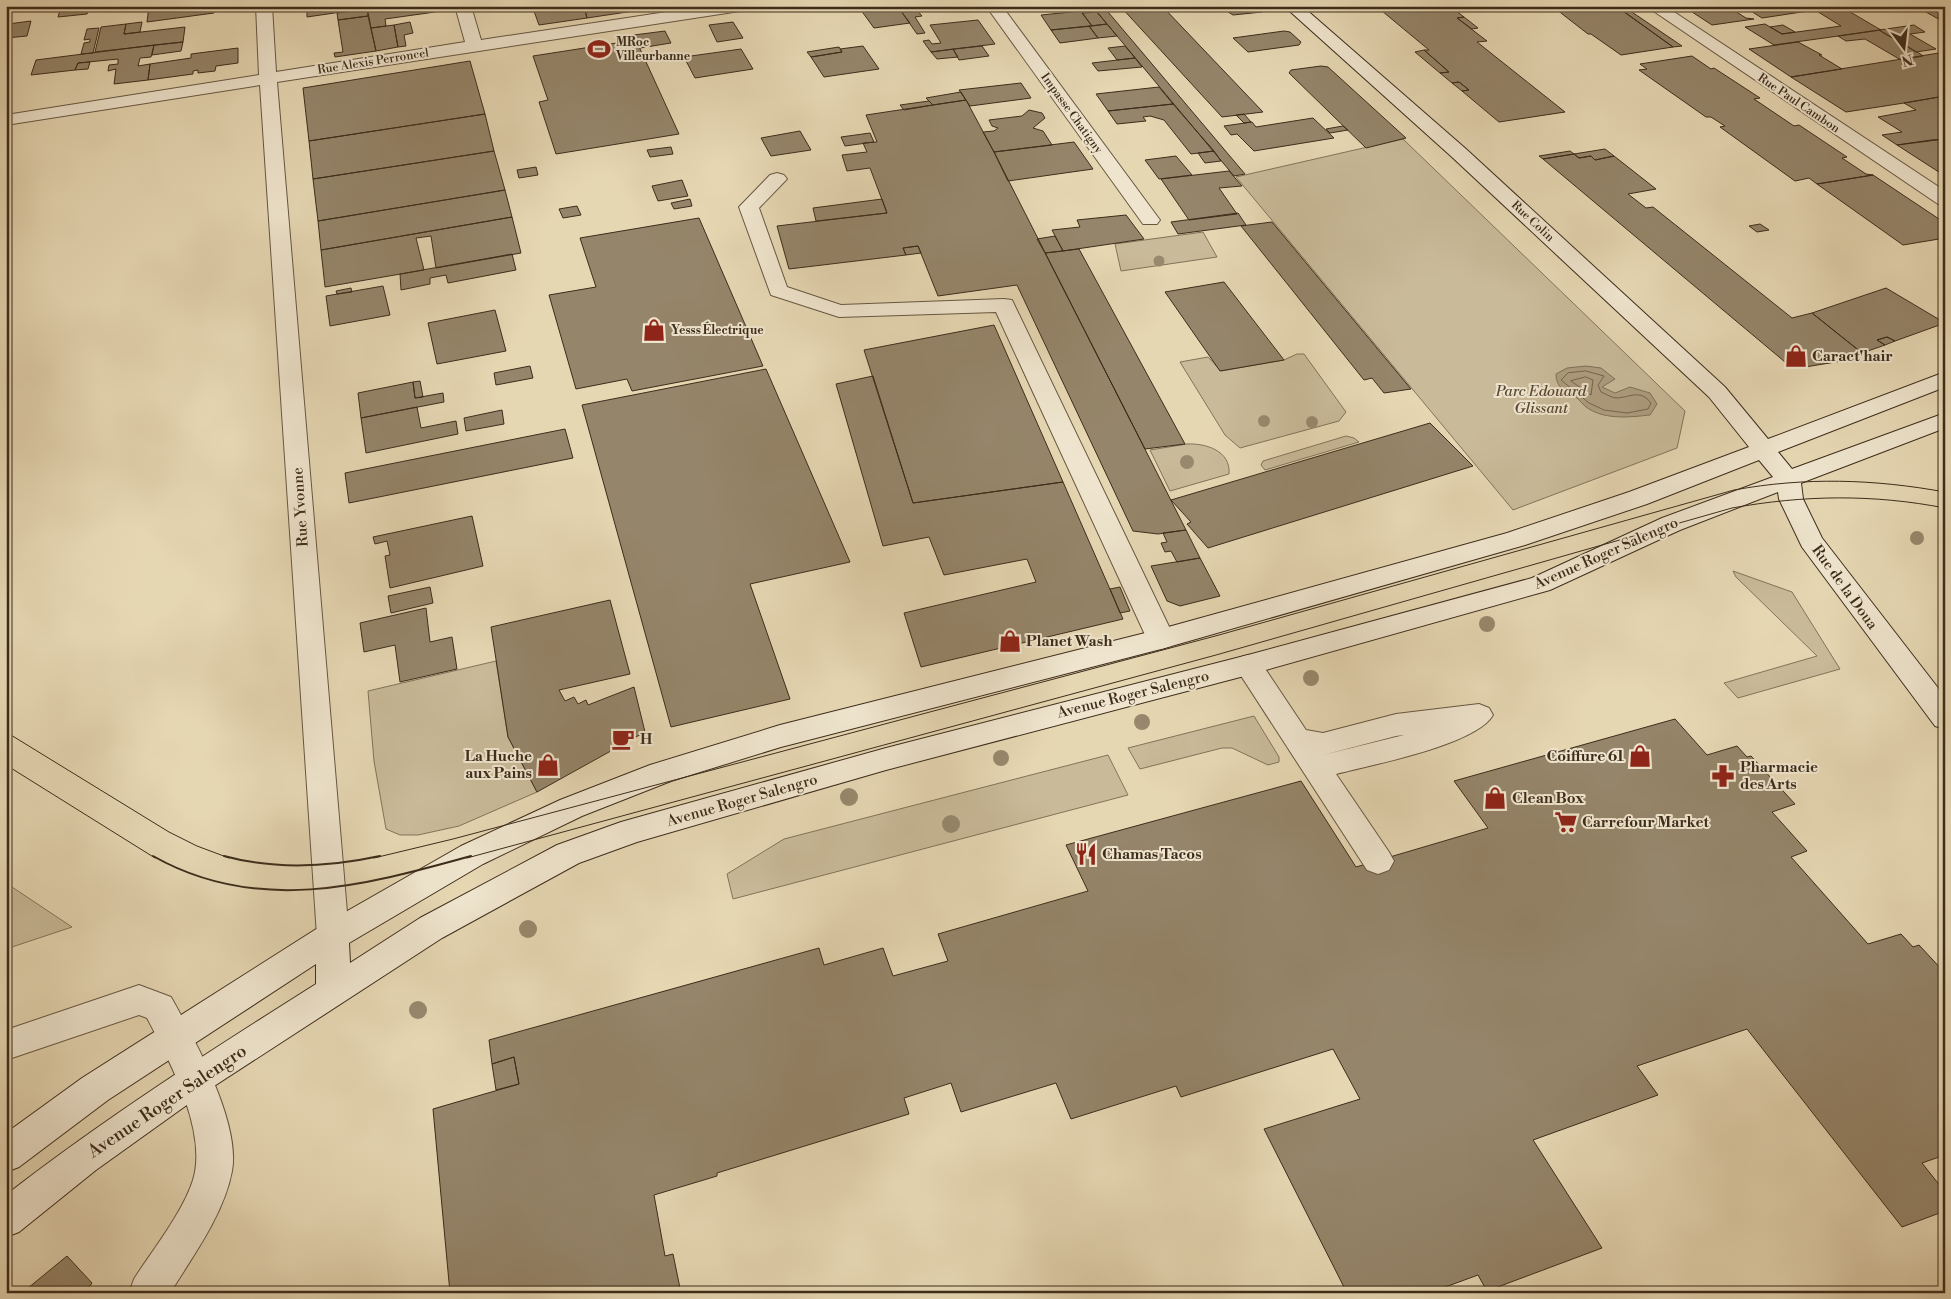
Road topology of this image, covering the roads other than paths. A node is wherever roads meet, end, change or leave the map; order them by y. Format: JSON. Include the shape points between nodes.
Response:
{"nodes":[{"id":1,"x":264,"y":6,"type":"edge"},
{"id":2,"x":463,"y":6,"type":"edge"},
{"id":3,"x":738,"y":6,"type":"edge"},
{"id":4,"x":994,"y":6,"type":"edge"},
{"id":5,"x":1292,"y":6,"type":"edge"},
{"id":6,"x":1654,"y":6,"type":"edge"},
{"id":7,"x":474,"y":46,"type":"junction"},
{"id":8,"x":268,"y":78,"type":"junction"},
{"id":9,"x":6,"y":120,"type":"edge"},
{"id":10,"x":777,"y":179,"type":"dead end"},
{"id":11,"x":1945,"y":200,"type":"edge"},
{"id":12,"x":1150,"y":220,"type":"dead end"},
{"id":13,"x":1945,"y":379,"type":"edge"},
{"id":14,"x":1945,"y":420,"type":"edge"},
{"id":15,"x":1763,"y":448,"type":"junction"},
{"id":16,"x":1789,"y":481,"type":"junction"},
{"id":17,"x":1161,"y":639,"type":"junction"},
{"id":18,"x":1248,"y":665,"type":"junction"},
{"id":19,"x":1945,"y":718,"type":"edge"},
{"id":20,"x":1297,"y":739,"type":"junction"},
{"id":21,"x":1317,"y":768,"type":"junction"},
{"id":22,"x":1378,"y":861,"type":"dead end"},
{"id":23,"x":333,"y":936,"type":"junction"},
{"id":24,"x":333,"y":991,"type":"junction"},
{"id":25,"x":174,"y":1039,"type":"junction"},
{"id":26,"x":6,"y":1045,"type":"edge"},
{"id":27,"x":193,"y":1081,"type":"junction"},
{"id":28,"x":6,"y":1155,"type":"edge"},
{"id":29,"x":6,"y":1219,"type":"edge"},
{"id":30,"x":148,"y":1293,"type":"edge"}],
"edges":[{"from":1,"to":8,"type":"street","name":"Rue Yvonne"},
{"from":2,"to":7,"type":"street"},
{"from":3,"to":7,"type":"street","name":"Rue Alexis Perroncel"},
{"from":4,"to":12,"type":"street","name":"Impasse Chatigny"},
{"from":5,"to":15,"type":"street","name":"Rue Colin","via":[[1460,153],[1717,392]]},
{"from":6,"to":11,"type":"street","name":"Rue Paul Cambon"},
{"from":7,"to":8,"type":"street","name":"Rue Alexis Perroncel"},
{"from":8,"to":9,"type":"street","name":"Rue Alexis Perroncel"},
{"from":8,"to":23,"type":"street","name":"Rue Yvonne"},
{"from":10,"to":17,"type":"street","via":[[748,207],[778,290],[839,311],[1004,305]]},
{"from":13,"to":15,"type":"street"},
{"from":14,"to":16,"type":"street","name":"Avenue Roger Salengro"},
{"from":15,"to":16,"type":"street","name":"Rue de la Doua"},
{"from":15,"to":17,"type":"street","via":[[1638,498],[1516,539]]},
{"from":16,"to":18,"type":"street","name":"Avenue Roger Salengro","via":[[1672,524],[1541,584]]},
{"from":16,"to":19,"type":"street","name":"Rue de la Doua","via":[[1790,499],[1811,540]]},
{"from":17,"to":23,"type":"street","via":[[780,736],[661,773],[571,808],[472,855]]},
{"from":18,"to":20,"type":"street"},
{"from":18,"to":24,"type":"street","name":"Avenue Roger Salengro","via":[[886,759],[632,831],[568,854],[431,928]]},
{"from":20,"to":21,"type":"street"},
{"from":20,"to":21,"type":"street","via":[[1323,744],[1396,725],[1479,715],[1434,738]]},
{"from":21,"to":22,"type":"street"},
{"from":23,"to":24,"type":"street"},
{"from":23,"to":25,"type":"street"},
{"from":24,"to":27,"type":"street","name":"Avenue Roger Salengro"},
{"from":25,"to":26,"type":"street","via":[[159,1007],[139,1000]]},
{"from":25,"to":27,"type":"street"},
{"from":25,"to":28,"type":"street","via":[[94,1088]]},
{"from":27,"to":29,"type":"street","name":"Avenue Roger Salengro","via":[[83,1158]]},
{"from":27,"to":30,"type":"street","via":[[213,1133],[214,1170],[201,1204]]}]}
